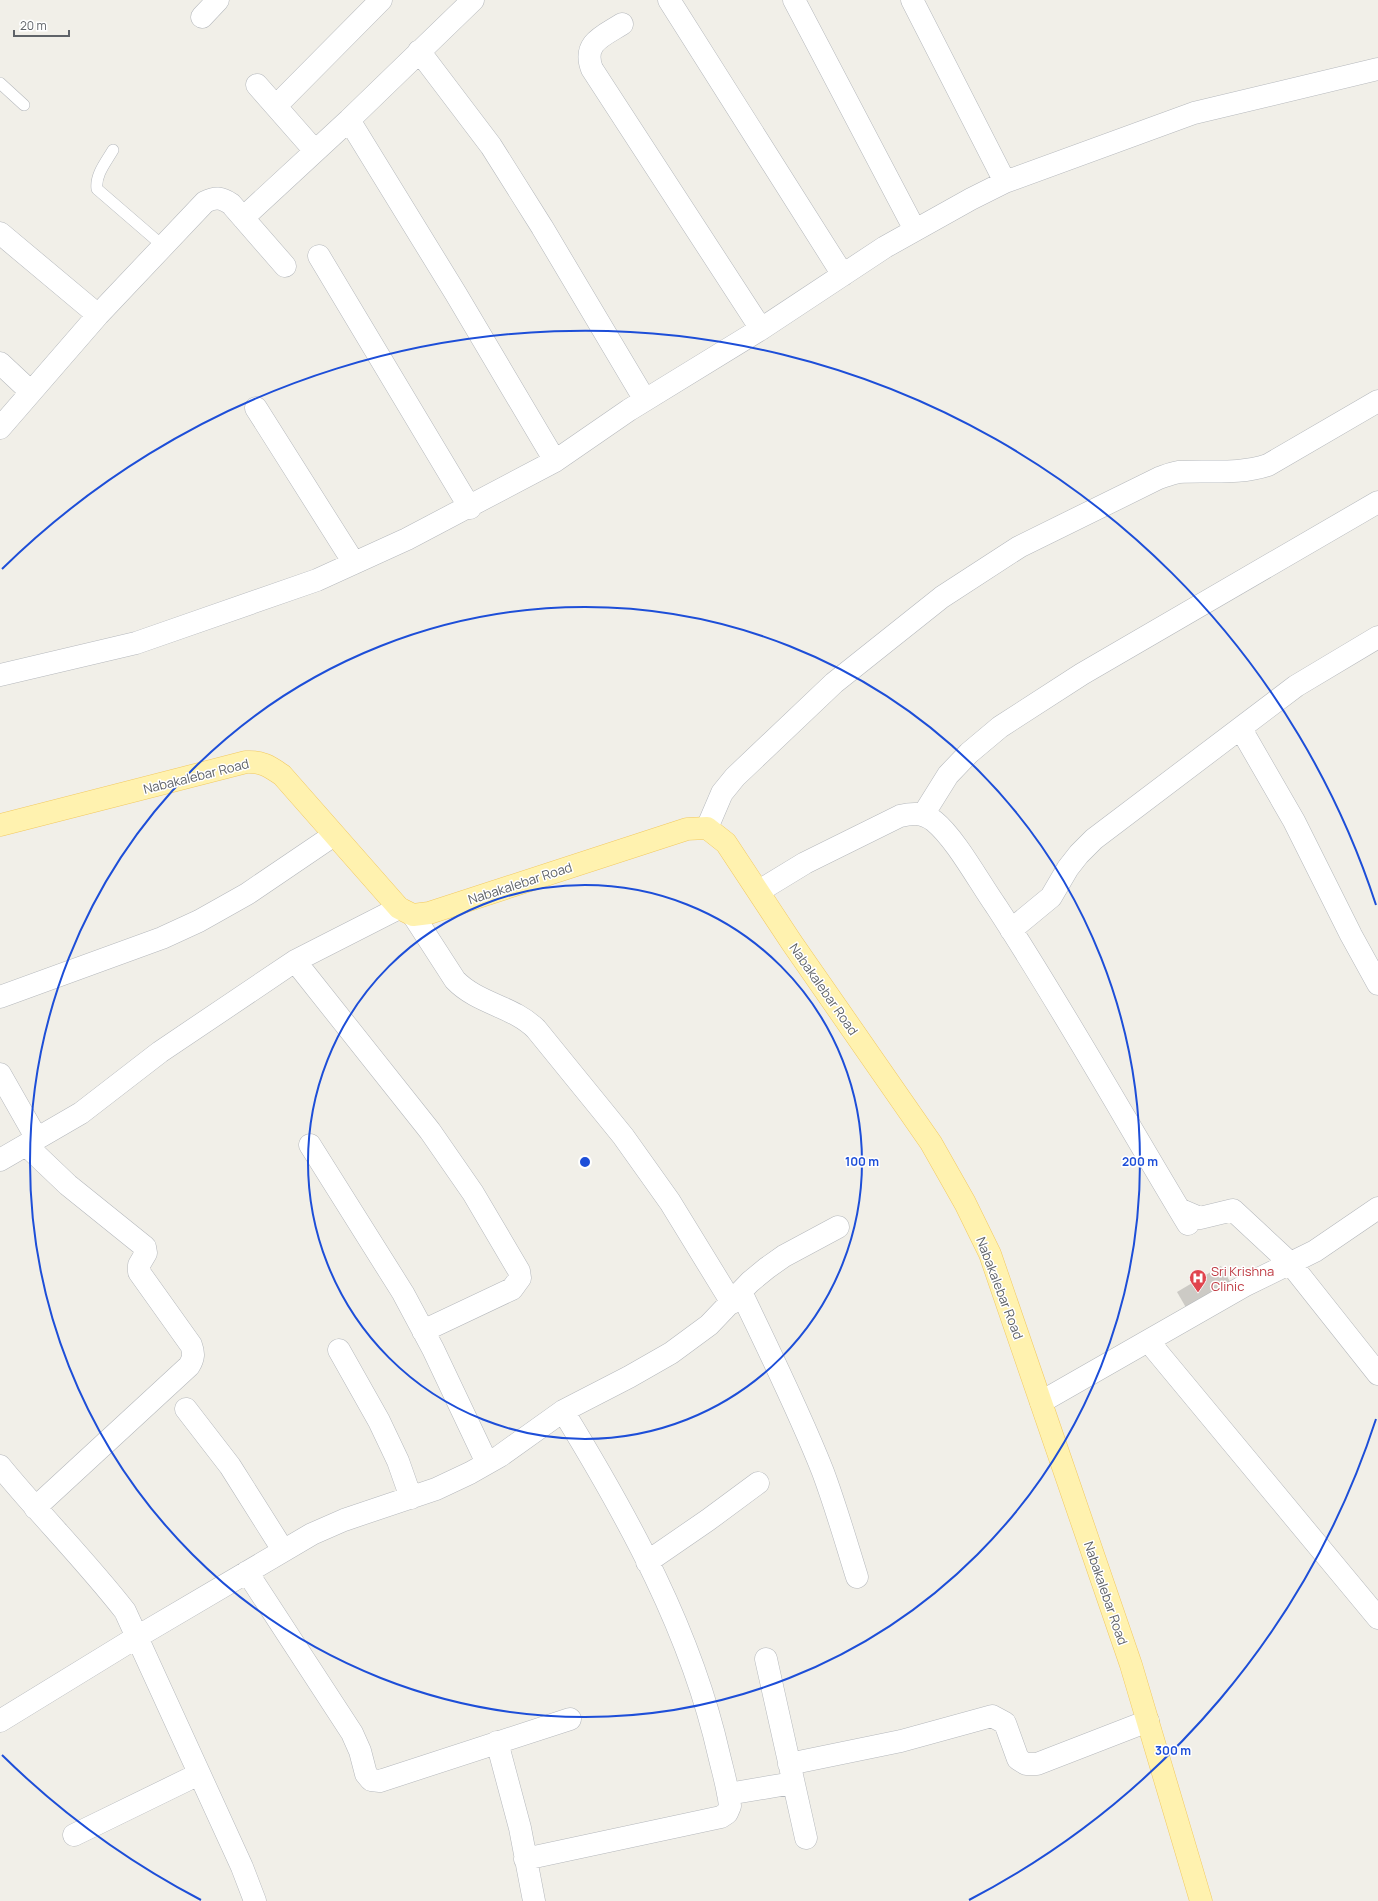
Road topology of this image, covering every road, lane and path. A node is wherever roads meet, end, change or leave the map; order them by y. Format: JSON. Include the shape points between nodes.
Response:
{"nodes":[{"id":1,"x":218,"y":0,"type":"edge"},
{"id":2,"x":381,"y":0,"type":"edge"},
{"id":3,"x":669,"y":0,"type":"edge"},
{"id":4,"x":794,"y":0,"type":"edge"},
{"id":5,"x":912,"y":0,"type":"edge"},
{"id":6,"x":468,"y":2,"type":"edge"},
{"id":7,"x":202,"y":18,"type":"dead end"},
{"id":8,"x":622,"y":24,"type":"dead end"},
{"id":9,"x":420,"y":51,"type":"junction"},
{"id":10,"x":1378,"y":69,"type":"edge"},
{"id":11,"x":0,"y":83,"type":"edge"},
{"id":12,"x":257,"y":85,"type":"dead end"},
{"id":13,"x":24,"y":105,"type":"dead end"},
{"id":14,"x":276,"y":106,"type":"junction"},
{"id":15,"x":348,"y":120,"type":"junction"},
{"id":16,"x":113,"y":150,"type":"dead end"},
{"id":17,"x":315,"y":151,"type":"junction"},
{"id":18,"x":1005,"y":182,"type":"junction"},
{"id":19,"x":243,"y":218,"type":"junction"},
{"id":20,"x":915,"y":230,"type":"junction"},
{"id":21,"x":0,"y":233,"type":"edge"},
{"id":22,"x":163,"y":246,"type":"junction"},
{"id":23,"x":319,"y":256,"type":"dead end"},
{"id":24,"x":285,"y":266,"type":"dead end"},
{"id":25,"x":843,"y":275,"type":"junction"},
{"id":26,"x":98,"y":315,"type":"junction"},
{"id":27,"x":761,"y":329,"type":"junction"},
{"id":28,"x":0,"y":363,"type":"edge"},
{"id":29,"x":31,"y":392,"type":"junction"},
{"id":30,"x":645,"y":400,"type":"junction"},
{"id":31,"x":1378,"y":402,"type":"edge"},
{"id":32,"x":256,"y":408,"type":"dead end"},
{"id":33,"x":0,"y":428,"type":"edge"},
{"id":34,"x":555,"y":461,"type":"junction"},
{"id":35,"x":1378,"y":502,"type":"edge"},
{"id":36,"x":470,"y":508,"type":"junction"},
{"id":37,"x":354,"y":563,"type":"junction"},
{"id":38,"x":1378,"y":637,"type":"edge"},
{"id":39,"x":0,"y":675,"type":"edge"},
{"id":40,"x":1241,"y":728,"type":"junction"},
{"id":41,"x":923,"y":814,"type":"junction"},
{"id":42,"x":0,"y":825,"type":"edge"},
{"id":43,"x":707,"y":828,"type":"junction"},
{"id":44,"x":334,"y":835,"type":"junction"},
{"id":45,"x":759,"y":891,"type":"junction"},
{"id":46,"x":406,"y":911,"type":"junction"},
{"id":47,"x":1011,"y":930,"type":"junction"},
{"id":48,"x":295,"y":961,"type":"junction"},
{"id":49,"x":1378,"y":984,"type":"edge"},
{"id":50,"x":0,"y":997,"type":"edge"},
{"id":51,"x":0,"y":1074,"type":"edge"},
{"id":52,"x":32,"y":1142,"type":"junction"},
{"id":53,"x":310,"y":1145,"type":"dead end"},
{"id":54,"x":0,"y":1160,"type":"edge"},
{"id":55,"x":1378,"y":1208,"type":"edge"},
{"id":56,"x":838,"y":1228,"type":"dead end"},
{"id":57,"x":1290,"y":1263,"type":"junction"},
{"id":58,"x":736,"y":1297,"type":"junction"},
{"id":59,"x":423,"y":1331,"type":"junction"},
{"id":60,"x":1148,"y":1342,"type":"junction"},
{"id":61,"x":339,"y":1350,"type":"dead end"},
{"id":62,"x":1378,"y":1374,"type":"edge"},
{"id":63,"x":1041,"y":1402,"type":"junction"},
{"id":64,"x":186,"y":1409,"type":"dead end"},
{"id":65,"x":563,"y":1411,"type":"junction"},
{"id":66,"x":487,"y":1463,"type":"junction"},
{"id":67,"x":0,"y":1466,"type":"edge"},
{"id":68,"x":758,"y":1483,"type":"dead end"},
{"id":69,"x":411,"y":1498,"type":"junction"},
{"id":70,"x":35,"y":1508,"type":"junction"},
{"id":71,"x":284,"y":1550,"type":"junction"},
{"id":72,"x":647,"y":1562,"type":"junction"},
{"id":73,"x":247,"y":1572,"type":"junction"},
{"id":74,"x":857,"y":1577,"type":"dead end"},
{"id":75,"x":1378,"y":1618,"type":"edge"},
{"id":76,"x":137,"y":1637,"type":"junction"},
{"id":77,"x":766,"y":1658,"type":"dead end"},
{"id":78,"x":570,"y":1719,"type":"dead end"},
{"id":79,"x":0,"y":1721,"type":"edge"},
{"id":80,"x":1148,"y":1721,"type":"junction"},
{"id":81,"x":497,"y":1742,"type":"junction"},
{"id":82,"x":791,"y":1773,"type":"junction"},
{"id":83,"x":199,"y":1774,"type":"junction"},
{"id":84,"x":728,"y":1794,"type":"junction"},
{"id":85,"x":74,"y":1835,"type":"dead end"},
{"id":86,"x":806,"y":1838,"type":"dead end"},
{"id":87,"x":525,"y":1859,"type":"junction"},
{"id":88,"x":255,"y":1901,"type":"edge"},
{"id":89,"x":534,"y":1901,"type":"edge"},
{"id":90,"x":1201,"y":1901,"type":"edge"}],
"edges":[{"from":1,"to":7,"type":"street"},
{"from":2,"to":14,"type":"street"},
{"from":3,"to":25,"type":"street"},
{"from":4,"to":20,"type":"street"},
{"from":5,"to":18,"type":"street"},
{"from":6,"to":9,"type":"street"},
{"from":8,"to":27,"type":"street","via":[[596,41],[589,49],[588,58],[592,69]]},
{"from":9,"to":15,"type":"street"},
{"from":9,"to":30,"type":"street","via":[[491,146]]},
{"from":10,"to":18,"type":"street","via":[[1194,113]]},
{"from":11,"to":13,"type":"lane"},
{"from":12,"to":14,"type":"street"},
{"from":14,"to":17,"type":"street"},
{"from":15,"to":17,"type":"street"},
{"from":15,"to":34,"type":"street"},
{"from":16,"to":22,"type":"lane","via":[[99,174],[97,189]]},
{"from":17,"to":19,"type":"street"},
{"from":18,"to":20,"type":"street"},
{"from":19,"to":22,"type":"street","via":[[231,204],[222,198],[213,198],[205,202]]},
{"from":19,"to":24,"type":"street"},
{"from":20,"to":25,"type":"street"},
{"from":21,"to":26,"type":"street"},
{"from":22,"to":26,"type":"street"},
{"from":23,"to":36,"type":"street"},
{"from":25,"to":27,"type":"street"},
{"from":26,"to":29,"type":"street"},
{"from":27,"to":30,"type":"street"},
{"from":28,"to":29,"type":"street"},
{"from":29,"to":33,"type":"street"},
{"from":30,"to":34,"type":"street"},
{"from":31,"to":43,"type":"street","via":[[1268,465],[1243,471],[1178,472],[1159,478],[1019,547],[942,597],[834,683],[734,777],[722,793]]},
{"from":32,"to":37,"type":"street"},
{"from":34,"to":36,"type":"street"},
{"from":35,"to":41,"type":"street","via":[[1082,674],[1000,728],[948,776]]},
{"from":36,"to":37,"type":"street"},
{"from":37,"to":39,"type":"street","via":[[317,580],[136,643]]},
{"from":38,"to":40,"type":"street","via":[[1296,686]]},
{"from":40,"to":47,"type":"street","via":[[1094,839],[1068,868],[1051,897]]},
{"from":40,"to":49,"type":"street","via":[[1294,821]]},
{"from":41,"to":45,"type":"street","via":[[900,816],[805,863]]},
{"from":41,"to":47,"type":"street","via":[[934,821],[954,844]]},
{"from":42,"to":44,"type":"main road","name":"Nabakalebar Road","via":[[257,761],[282,775]]},
{"from":43,"to":45,"type":"main road","name":"Nabakalebar Road","via":[[726,843]]},
{"from":43,"to":46,"type":"main road","name":"Nabakalebar Road","via":[[687,829],[429,913]]},
{"from":44,"to":46,"type":"main road","name":"Nabakalebar Road"},
{"from":44,"to":50,"type":"street","via":[[247,894],[199,921],[162,938]]},
{"from":45,"to":63,"type":"main road","name":"Nabakalebar Road","via":[[931,1144],[965,1203],[990,1254]]},
{"from":46,"to":48,"type":"street"},
{"from":46,"to":58,"type":"street","via":[[463,988],[520,1016],[536,1029],[623,1136]]},
{"from":47,"to":57,"type":"street","via":[[1183,1217],[1200,1218],[1233,1210]]},
{"from":48,"to":52,"type":"street","via":[[160,1052],[81,1113]]},
{"from":48,"to":59,"type":"street","via":[[430,1131],[473,1193],[519,1271],[520,1278],[512,1289]]},
{"from":51,"to":52,"type":"street"},
{"from":52,"to":54,"type":"street"},
{"from":52,"to":70,"type":"street","via":[[68,1185],[145,1247],[146,1253],[139,1265],[139,1272],[191,1344],[194,1352],[189,1366]]},
{"from":53,"to":59,"type":"street","via":[[403,1293]]},
{"from":55,"to":57,"type":"street","via":[[1332,1240]]},
{"from":56,"to":58,"type":"street","via":[[784,1256],[761,1272]]},
{"from":57,"to":60,"type":"street","via":[[1244,1286]]},
{"from":57,"to":62,"type":"street"},
{"from":58,"to":65,"type":"street","via":[[709,1325],[670,1353]]},
{"from":58,"to":74,"type":"street","via":[[787,1388],[823,1472]]},
{"from":59,"to":66,"type":"street"},
{"from":60,"to":63,"type":"street"},
{"from":60,"to":75,"type":"street"},
{"from":61,"to":69,"type":"street","via":[[379,1421],[398,1461]]},
{"from":63,"to":80,"type":"main road","name":"Nabakalebar Road"},
{"from":64,"to":71,"type":"street","via":[[230,1466]]},
{"from":65,"to":66,"type":"street"},
{"from":65,"to":72,"type":"street","via":[[602,1476]]},
{"from":66,"to":69,"type":"street","via":[[436,1489]]},
{"from":67,"to":70,"type":"street"},
{"from":68,"to":72,"type":"street"},
{"from":69,"to":71,"type":"street","via":[[344,1520]]},
{"from":70,"to":76,"type":"street","via":[[100,1579],[125,1611]]},
{"from":71,"to":73,"type":"street"},
{"from":72,"to":84,"type":"street","via":[[673,1613],[698,1676]]},
{"from":73,"to":76,"type":"street"},
{"from":73,"to":81,"type":"street","via":[[352,1733],[366,1774],[371,1780],[380,1781]]},
{"from":76,"to":79,"type":"street"},
{"from":76,"to":83,"type":"street"},
{"from":77,"to":82,"type":"street"},
{"from":78,"to":81,"type":"street"},
{"from":80,"to":82,"type":"street","via":[[1037,1764],[1026,1764],[1018,1759],[1005,1723],[992,1716]]},
{"from":80,"to":90,"type":"main road","name":"Nabakalebar Road"},
{"from":81,"to":87,"type":"street","via":[[520,1828]]},
{"from":82,"to":84,"type":"street"},
{"from":82,"to":86,"type":"street"},
{"from":83,"to":85,"type":"street"},
{"from":83,"to":88,"type":"street"},
{"from":84,"to":87,"type":"street","via":[[730,1806],[727,1813],[721,1817]]},
{"from":87,"to":89,"type":"street"}]}
